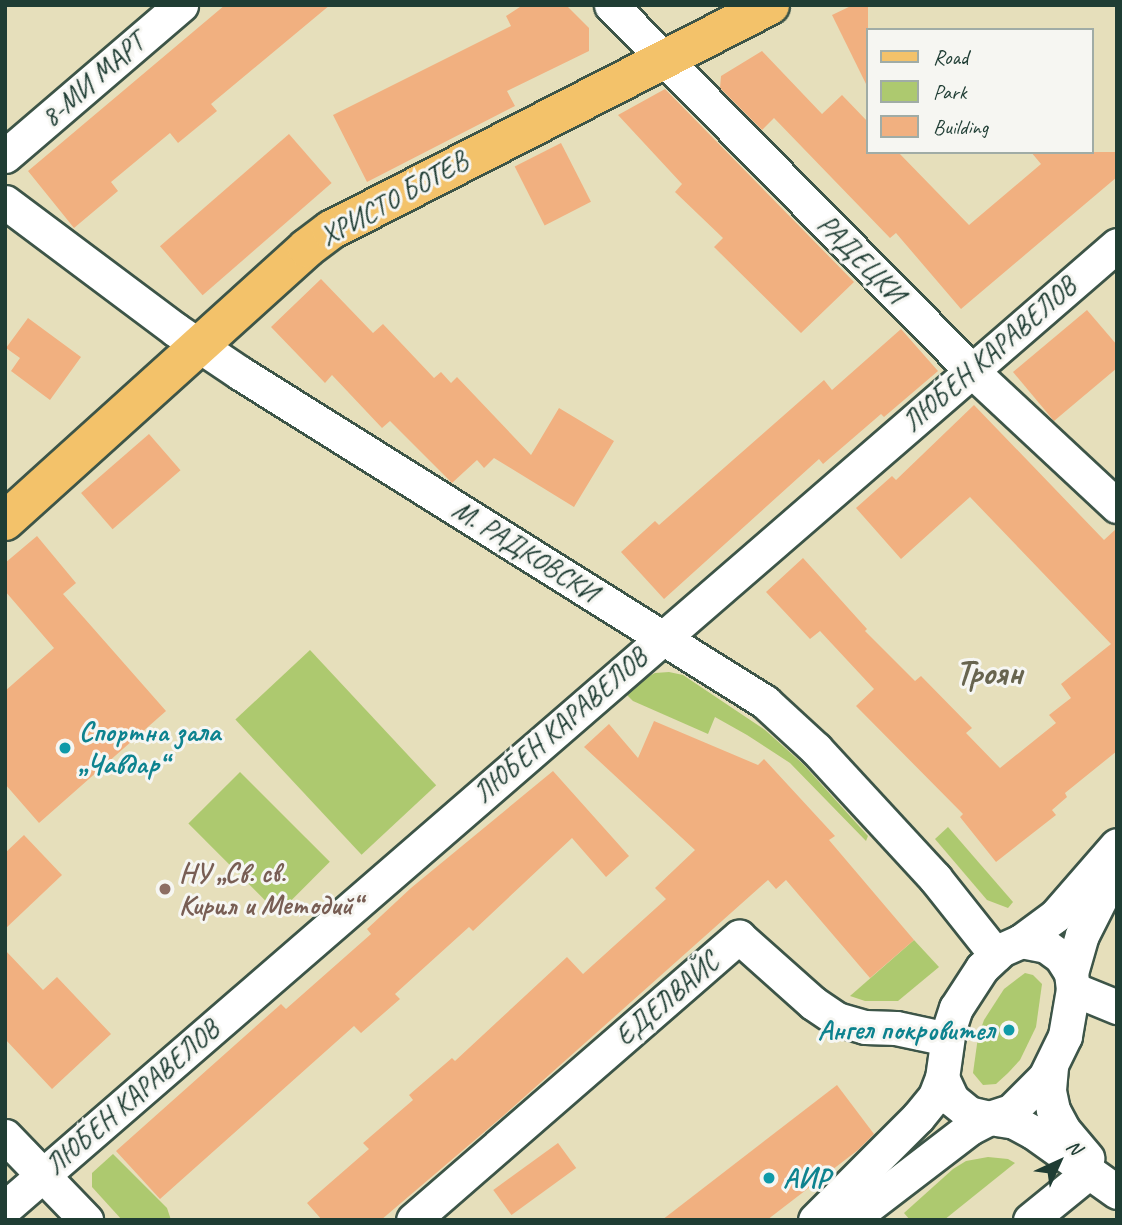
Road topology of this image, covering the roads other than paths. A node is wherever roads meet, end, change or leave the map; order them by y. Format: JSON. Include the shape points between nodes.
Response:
{"nodes":[{"id":1,"x":181,"y":5,"type":"edge"},
{"id":2,"x":611,"y":5,"type":"edge"},
{"id":3,"x":771,"y":5,"type":"edge"},
{"id":4,"x":663,"y":59,"type":"junction"},
{"id":5,"x":5,"y":156,"type":"edge"},
{"id":6,"x":5,"y":202,"type":"edge"},
{"id":7,"x":1117,"y":245,"type":"edge"},
{"id":8,"x":201,"y":346,"type":"junction"},
{"id":9,"x":972,"y":371,"type":"junction"},
{"id":10,"x":1117,"y":506,"type":"edge"},
{"id":11,"x":5,"y":521,"type":"edge"},
{"id":12,"x":662,"y":637,"type":"junction"},
{"id":13,"x":1117,"y":845,"type":"edge"},
{"id":14,"x":1117,"y":866,"type":"edge"},
{"id":15,"x":1009,"y":948,"type":"junction"},
{"id":16,"x":1072,"y":981,"type":"junction"},
{"id":17,"x":1117,"y":1007,"type":"edge"},
{"id":18,"x":947,"y":1039,"type":"junction"},
{"id":19,"x":1051,"y":1067,"type":"junction"},
{"id":20,"x":942,"y":1078,"type":"junction"},
{"id":21,"x":990,"y":1118,"type":"junction"},
{"id":22,"x":5,"y":1136,"type":"edge"},
{"id":23,"x":43,"y":1175,"type":"junction"},
{"id":24,"x":1103,"y":1179,"type":"edge"},
{"id":25,"x":1117,"y":1192,"type":"edge"},
{"id":26,"x":5,"y":1208,"type":"edge"},
{"id":27,"x":86,"y":1220,"type":"edge"},
{"id":28,"x":413,"y":1220,"type":"edge"},
{"id":29,"x":815,"y":1220,"type":"edge"},
{"id":30,"x":850,"y":1220,"type":"edge"},
{"id":31,"x":1030,"y":1220,"type":"edge"}],
"edges":[{"from":1,"to":5,"type":"street","name":"8-МИ МАРТ"},
{"from":2,"to":4,"type":"street","name":"РАДЕЦКИ"},
{"from":3,"to":4,"type":"main road","name":"ХРИСТО БОТЕВ"},
{"from":4,"to":8,"type":"main road","name":"ХРИСТО БОТЕВ","via":[[331,230]]},
{"from":4,"to":9,"type":"street","name":"РАДЕЦКИ"},
{"from":6,"to":8,"type":"street","name":"М. РАДКОВСКИ"},
{"from":7,"to":9,"type":"street","name":"ЛЮБЕН КАРАВЕЛОВ"},
{"from":8,"to":11,"type":"main road","name":"ХРИСТО БОТЕВ"},
{"from":8,"to":12,"type":"street","name":"М. РАДКОВСКИ"},
{"from":9,"to":10,"type":"street","name":"РАДЕЦКИ"},
{"from":9,"to":12,"type":"street","name":"ЛЮБЕН КАРАВЕЛОВ"},
{"from":12,"to":15,"type":"street","name":"М. РАДКОВСКИ","via":[[765,702]]},
{"from":12,"to":23,"type":"street","name":"ЛЮБЕН КАРАВЕЛОВ"},
{"from":13,"to":15,"type":"street","via":[[1055,916]]},
{"from":14,"to":16,"type":"street","via":[[1082,935]]},
{"from":15,"to":16,"type":"street","via":[[1046,946],[1061,957]]},
{"from":15,"to":18,"type":"street","via":[[968,988]]},
{"from":16,"to":17,"type":"street"},
{"from":16,"to":19,"type":"street","via":[[1065,1037]]},
{"from":18,"to":20,"type":"street"},
{"from":18,"to":28,"type":"street","name":"ЕДЕЛВАЙС","via":[[837,1019],[739,936]]},
{"from":19,"to":21,"type":"street","via":[[1011,1111]]},
{"from":19,"to":24,"type":"street","via":[[1053,1110]]},
{"from":20,"to":21,"type":"street","via":[[952,1099],[969,1113]]},
{"from":20,"to":29,"type":"street","via":[[918,1117]]},
{"from":21,"to":24,"type":"street","via":[[1014,1122],[1033,1132]]},
{"from":21,"to":30,"type":"street","via":[[970,1128]]},
{"from":22,"to":23,"type":"street"},
{"from":23,"to":26,"type":"street","name":"ЛЮБЕН КАРАВЕЛОВ"},
{"from":23,"to":27,"type":"street"},
{"from":24,"to":25,"type":"street"},
{"from":24,"to":31,"type":"street"}]}
